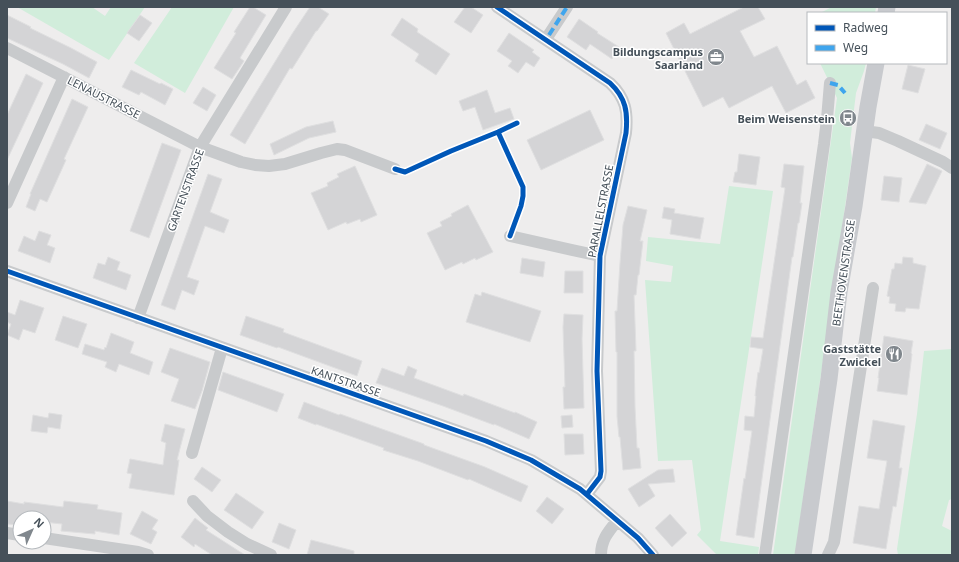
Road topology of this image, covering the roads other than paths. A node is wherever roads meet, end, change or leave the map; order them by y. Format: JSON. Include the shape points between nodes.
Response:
{"nodes":[{"id":1,"x":286,"y":7,"type":"edge"},
{"id":2,"x":497,"y":7,"type":"edge"},
{"id":3,"x":567,"y":7,"type":"edge"},
{"id":4,"x":546,"y":39,"type":"junction"},
{"id":5,"x":7,"y":48,"type":"edge"},
{"id":6,"x":876,"y":64,"type":"edge"},
{"id":7,"x":64,"y":77,"type":"junction"},
{"id":8,"x":830,"y":83,"type":"dead end"},
{"id":9,"x":864,"y":131,"type":"junction"},
{"id":10,"x":200,"y":147,"type":"junction"},
{"id":11,"x":952,"y":168,"type":"edge"},
{"id":12,"x":395,"y":169,"type":"dead end"},
{"id":13,"x":7,"y":203,"type":"edge"},
{"id":14,"x":510,"y":236,"type":"dead end"},
{"id":15,"x":600,"y":256,"type":"junction"},
{"id":16,"x":7,"y":272,"type":"edge"},
{"id":17,"x":873,"y":288,"type":"dead end"},
{"id":18,"x":138,"y":318,"type":"junction"},
{"id":19,"x":222,"y":348,"type":"junction"},
{"id":20,"x":192,"y":453,"type":"dead end"},
{"id":21,"x":587,"y":494,"type":"junction"},
{"id":22,"x":193,"y":501,"type":"dead end"},
{"id":23,"x":617,"y":521,"type":"junction"},
{"id":24,"x":52,"y":539,"type":"edge"},
{"id":25,"x":148,"y":555,"type":"edge"},
{"id":26,"x":271,"y":555,"type":"edge"},
{"id":27,"x":601,"y":555,"type":"edge"},
{"id":28,"x":653,"y":555,"type":"edge"},
{"id":29,"x":765,"y":555,"type":"edge"},
{"id":30,"x":803,"y":555,"type":"edge"},
{"id":31,"x":828,"y":555,"type":"edge"}],
"edges":[{"from":1,"to":10,"type":"street","name":"GARTENSTRASSE"},
{"from":2,"to":4,"type":"street","name":"PARALLELSTRASSE"},
{"from":3,"to":4,"type":"street"},
{"from":4,"to":15,"type":"street","name":"PARALLELSTRASSE","via":[[610,83],[624,102],[627,115],[626,133]]},
{"from":5,"to":7,"type":"street","name":"LENAUSTRASSE"},
{"from":6,"to":9,"type":"street","name":"BEETHOVENSTRASSE"},
{"from":7,"to":10,"type":"street","name":"LENAUSTRASSE"},
{"from":7,"to":13,"type":"street"},
{"from":8,"to":29,"type":"street","via":[[824,144]]},
{"from":9,"to":11,"type":"street","via":[[879,133]]},
{"from":9,"to":30,"type":"street","name":"BEETHOVENSTRASSE"},
{"from":10,"to":12,"type":"street","name":"LENAUSTRASSE","via":[[241,162],[269,166],[337,149]]},
{"from":10,"to":18,"type":"street","name":"GARTENSTRASSE"},
{"from":14,"to":15,"type":"street"},
{"from":15,"to":21,"type":"street","name":"PARALLELSTRASSE","via":[[597,371],[602,471]]},
{"from":16,"to":18,"type":"street","name":"KANTSTRASSE"},
{"from":17,"to":31,"type":"street","via":[[834,542]]},
{"from":18,"to":19,"type":"street","name":"KANTSTRASSE"},
{"from":19,"to":20,"type":"street"},
{"from":19,"to":21,"type":"street","name":"KANTSTRASSE","via":[[486,441],[531,460]]},
{"from":21,"to":23,"type":"street","name":"KANTSTRASSE"},
{"from":22,"to":26,"type":"street","via":[[228,532]]},
{"from":23,"to":27,"type":"street","via":[[606,535]]},
{"from":23,"to":28,"type":"street","name":"KANTSTRASSE","via":[[638,538]]},
{"from":24,"to":25,"type":"street"}]}
